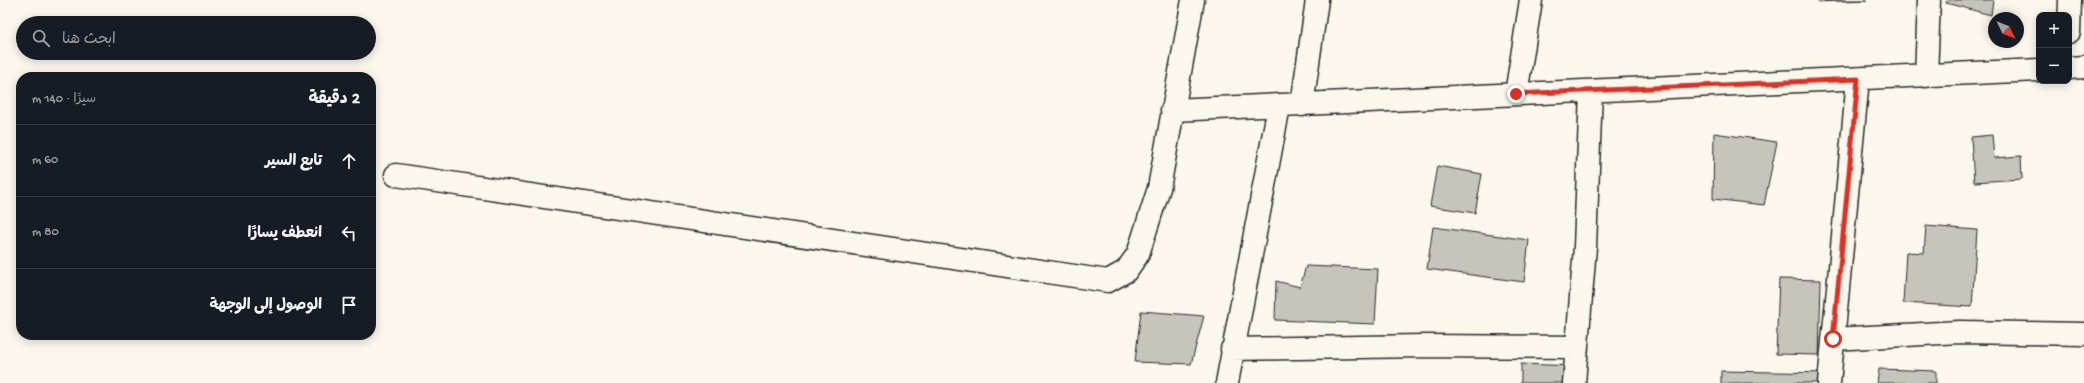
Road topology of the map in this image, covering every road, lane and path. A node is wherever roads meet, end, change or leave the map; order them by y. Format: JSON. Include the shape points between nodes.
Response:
{"nodes":[{"id":1,"x":1192,"y":0,"type":"edge"},
{"id":2,"x":1317,"y":0,"type":"edge"},
{"id":3,"x":1531,"y":0,"type":"edge"},
{"id":4,"x":1929,"y":0,"type":"edge"},
{"id":5,"x":2070,"y":0,"type":"edge"},
{"id":6,"x":2070,"y":12,"type":"edge"},
{"id":7,"x":2084,"y":67,"type":"edge"},
{"id":8,"x":2072,"y":68,"type":"edge"},
{"id":9,"x":2036,"y":70,"type":"edge"},
{"id":10,"x":1926,"y":76,"type":"junction"},
{"id":11,"x":1858,"y":79,"type":"junction"},
{"id":12,"x":1591,"y":91,"type":"junction"},
{"id":13,"x":1516,"y":94,"type":"junction"},
{"id":14,"x":1302,"y":105,"type":"junction"},
{"id":15,"x":1279,"y":106,"type":"junction"},
{"id":16,"x":1172,"y":110,"type":"junction"},
{"id":17,"x":396,"y":175,"type":"dead end"},
{"id":18,"x":2084,"y":334,"type":"edge"},
{"id":19,"x":1833,"y":339,"type":"junction"},
{"id":20,"x":1577,"y":347,"type":"junction"},
{"id":21,"x":1232,"y":349,"type":"junction"},
{"id":22,"x":1227,"y":383,"type":"edge"},
{"id":23,"x":1574,"y":383,"type":"edge"},
{"id":24,"x":1829,"y":383,"type":"edge"}],
"edges":[{"from":1,"to":16,"type":"street"},
{"from":2,"to":14,"type":"street"},
{"from":3,"to":13,"type":"street"},
{"from":4,"to":10,"type":"street"},
{"from":5,"to":6,"type":"street"},
{"from":7,"to":8,"type":"street"},
{"from":9,"to":10,"type":"street"},
{"from":10,"to":11,"type":"street"},
{"from":11,"to":12,"type":"street"},
{"from":11,"to":19,"type":"street"},
{"from":12,"to":13,"type":"street"},
{"from":12,"to":20,"type":"street","via":[[1585,247]]},
{"from":13,"to":14,"type":"street"},
{"from":14,"to":15,"type":"street"},
{"from":15,"to":16,"type":"street"},
{"from":15,"to":21,"type":"street"},
{"from":16,"to":17,"type":"street","via":[[1159,188],[1138,254],[1126,271],[1108,281]]},
{"from":18,"to":19,"type":"street","via":[[1959,332]]},
{"from":19,"to":24,"type":"street"},
{"from":20,"to":21,"type":"street"},
{"from":20,"to":23,"type":"street"},
{"from":21,"to":22,"type":"street"}]}
